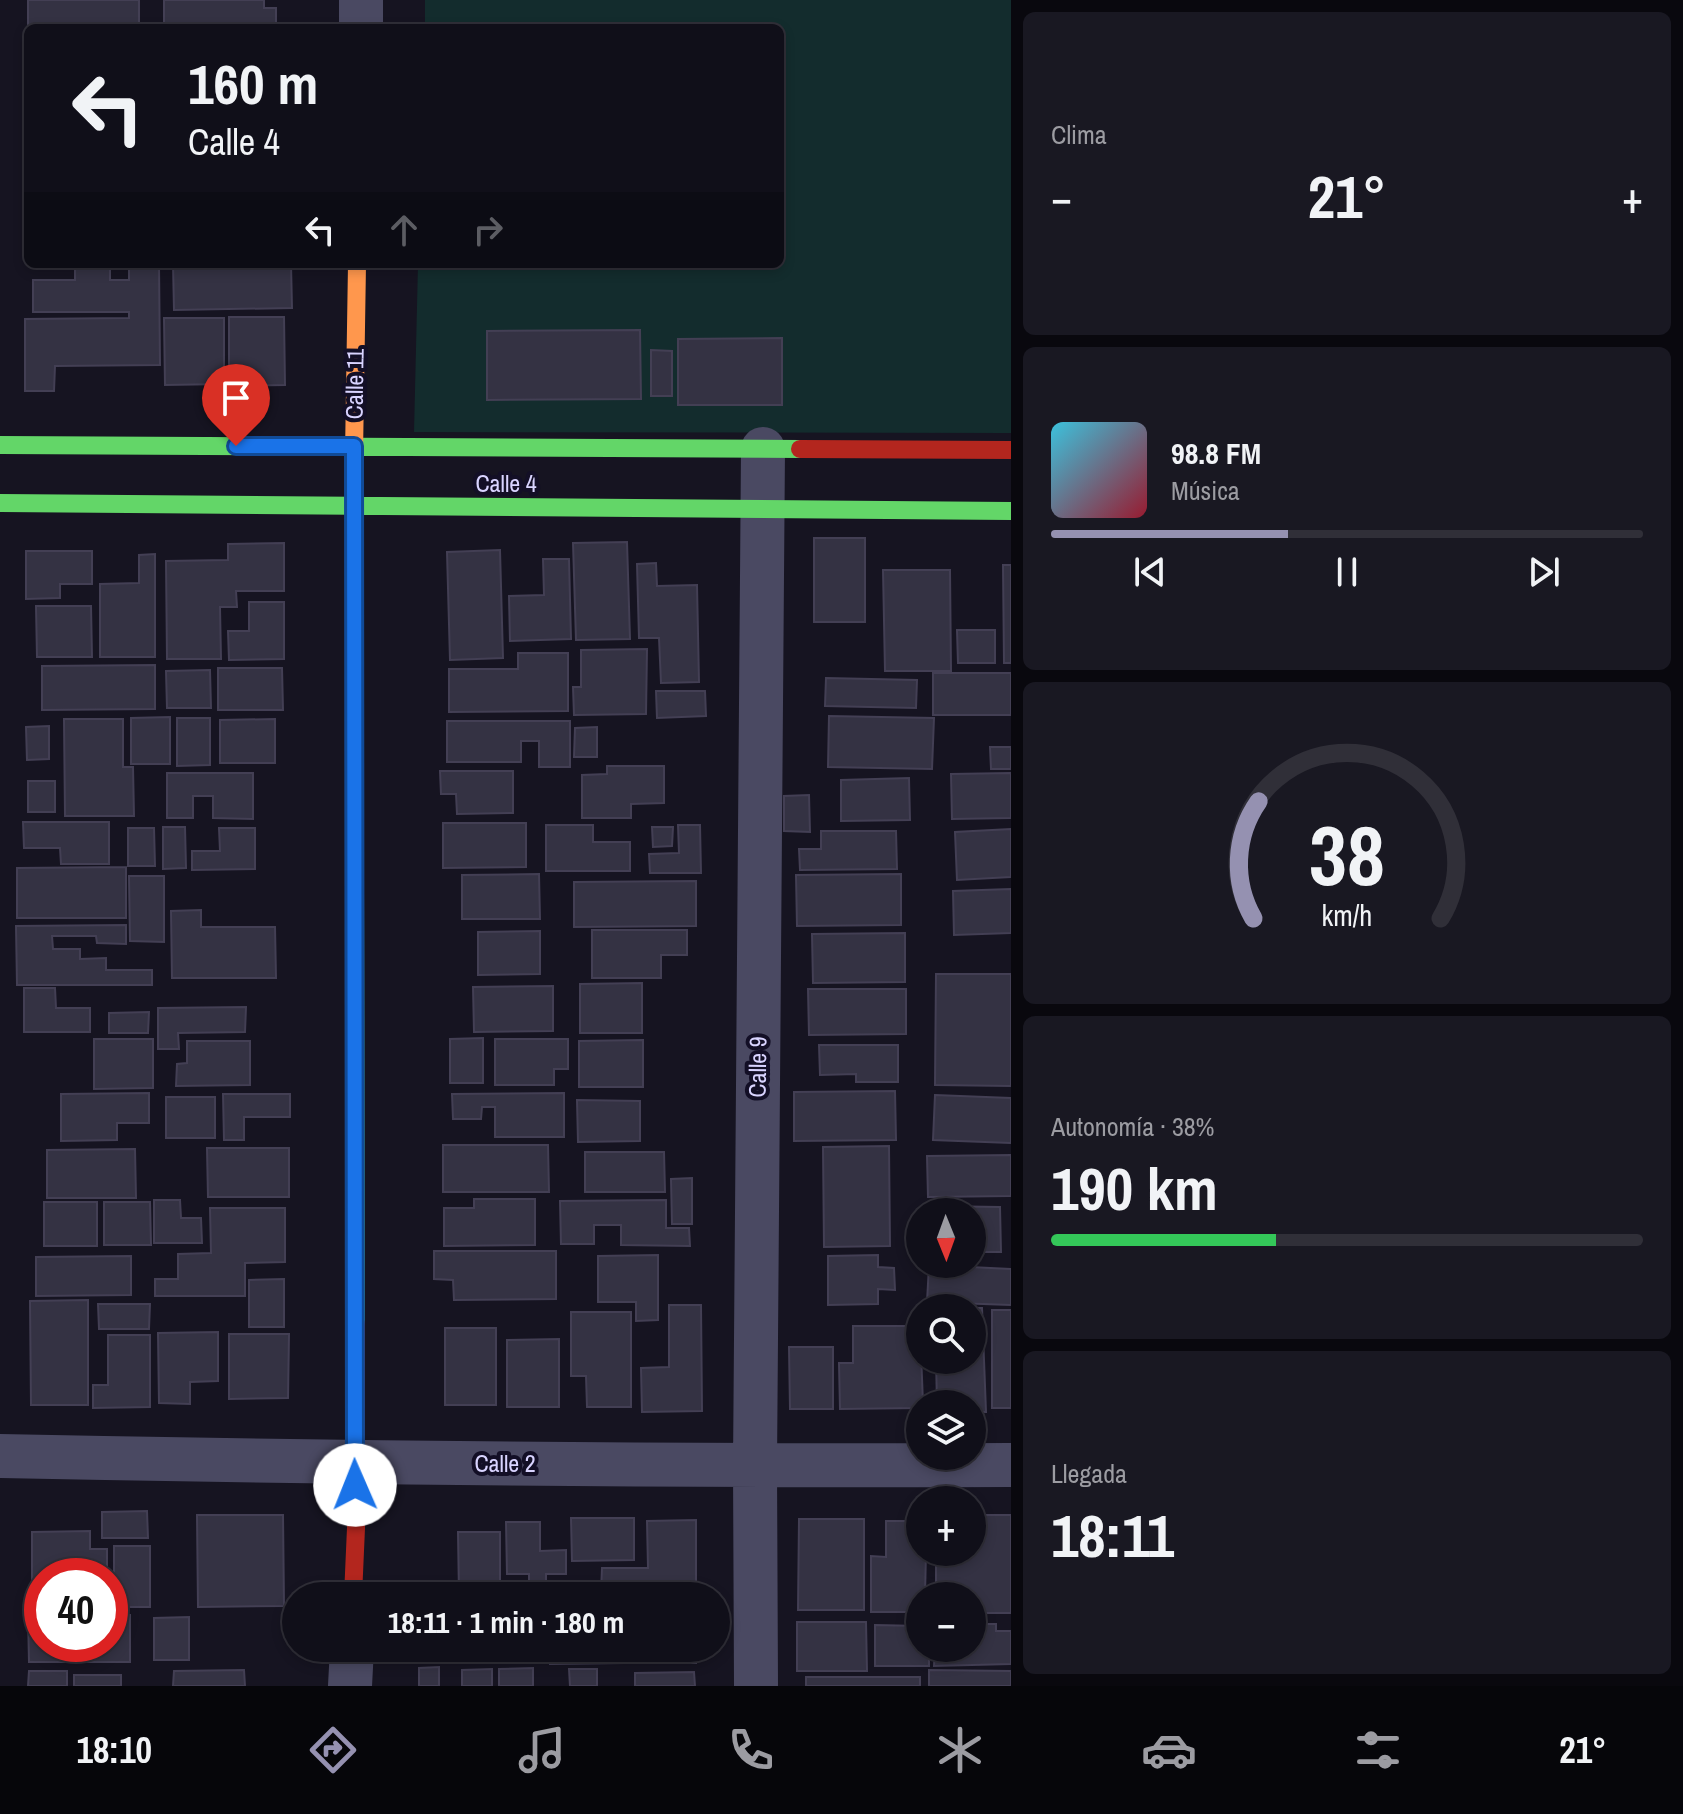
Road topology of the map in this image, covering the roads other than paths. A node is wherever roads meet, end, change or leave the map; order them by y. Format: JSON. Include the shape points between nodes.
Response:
{"nodes":[{"id":1,"x":361,"y":0,"type":"edge"},
{"id":2,"x":361,"y":24,"type":"edge"},
{"id":3,"x":357,"y":268,"type":"edge"},
{"id":4,"x":0,"y":445,"type":"edge"},
{"id":5,"x":354,"y":446,"type":"junction"},
{"id":6,"x":763,"y":449,"type":"junction"},
{"id":7,"x":1011,"y":450,"type":"edge"},
{"id":8,"x":0,"y":503,"type":"edge"},
{"id":9,"x":355,"y":506,"type":"junction"},
{"id":10,"x":764,"y":509,"type":"junction"},
{"id":11,"x":1011,"y":511,"type":"edge"},
{"id":12,"x":0,"y":1456,"type":"edge"},
{"id":13,"x":354,"y":1463,"type":"junction"},
{"id":14,"x":1011,"y":1465,"type":"edge"},
{"id":15,"x":755,"y":1466,"type":"junction"},
{"id":16,"x":354,"y":1582,"type":"edge"},
{"id":17,"x":351,"y":1662,"type":"edge"},
{"id":18,"x":350,"y":1686,"type":"edge"},
{"id":19,"x":756,"y":1686,"type":"edge"}],
"edges":[{"from":1,"to":2,"type":"street"},
{"from":3,"to":5,"type":"street","name":"Calle 11"},
{"from":4,"to":5,"type":"street","name":"Calle 4"},
{"from":5,"to":6,"type":"street","name":"Calle 4"},
{"from":5,"to":9,"type":"street","name":"Calle 11"},
{"from":6,"to":7,"type":"street","name":"Calle 4"},
{"from":6,"to":10,"type":"street","name":"Calle 9"},
{"from":8,"to":9,"type":"street","name":"Calle 4"},
{"from":9,"to":10,"type":"street","name":"Calle 4"},
{"from":9,"to":13,"type":"street","name":"Calle 11"},
{"from":10,"to":11,"type":"street","name":"Calle 4"},
{"from":10,"to":15,"type":"street","name":"Calle 9"},
{"from":12,"to":13,"type":"street","name":"Calle 2"},
{"from":13,"to":15,"type":"street","name":"Calle 2"},
{"from":13,"to":16,"type":"street","name":"Calle 11"},
{"from":14,"to":15,"type":"street","name":"Calle 2"},
{"from":15,"to":19,"type":"street","name":"Calle 9"},
{"from":17,"to":18,"type":"street"}]}
